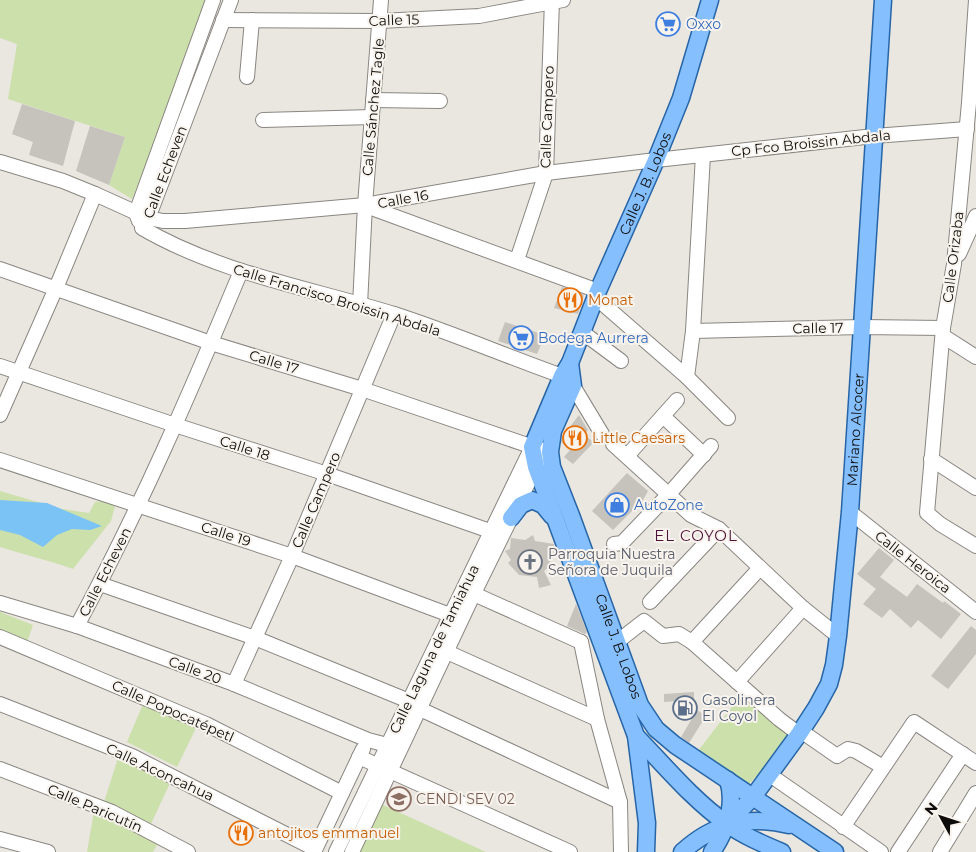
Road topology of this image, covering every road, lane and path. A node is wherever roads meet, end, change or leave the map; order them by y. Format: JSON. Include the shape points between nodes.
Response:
{"nodes":[{"id":1,"x":213,"y":0,"type":"edge"},
{"id":2,"x":231,"y":0,"type":"edge"},
{"id":3,"x":381,"y":0,"type":"edge"},
{"id":4,"x":556,"y":0,"type":"edge"},
{"id":5,"x":710,"y":0,"type":"edge"},
{"id":6,"x":883,"y":0,"type":"edge"},
{"id":7,"x":976,"y":0,"type":"edge"},
{"id":8,"x":223,"y":20,"type":"junction"},
{"id":9,"x":252,"y":20,"type":"junction"},
{"id":10,"x":380,"y":21,"type":"junction"},
{"id":11,"x":247,"y":77,"type":"dead end"},
{"id":12,"x":373,"y":100,"type":"junction"},
{"id":13,"x":440,"y":101,"type":"dead end"},
{"id":14,"x":973,"y":105,"type":"edge"},
{"id":15,"x":372,"y":117,"type":"junction"},
{"id":16,"x":171,"y":118,"type":"junction"},
{"id":17,"x":263,"y":120,"type":"dead end"},
{"id":18,"x":185,"y":122,"type":"junction"},
{"id":19,"x":966,"y":129,"type":"junction"},
{"id":20,"x":874,"y":136,"type":"junction"},
{"id":21,"x":703,"y":155,"type":"junction"},
{"id":22,"x":656,"y":160,"type":"junction"},
{"id":23,"x":0,"y":162,"type":"edge"},
{"id":24,"x":546,"y":173,"type":"junction"},
{"id":25,"x":95,"y":194,"type":"junction"},
{"id":26,"x":365,"y":205,"type":"junction"},
{"id":27,"x":958,"y":217,"type":"junction"},
{"id":28,"x":142,"y":220,"type":"junction"},
{"id":29,"x":975,"y":223,"type":"edge"},
{"id":30,"x":517,"y":260,"type":"junction"},
{"id":31,"x":954,"y":264,"type":"junction"},
{"id":32,"x":0,"y":269,"type":"edge"},
{"id":33,"x":241,"y":271,"type":"junction"},
{"id":34,"x":56,"y":288,"type":"junction"},
{"id":35,"x":597,"y":294,"type":"junction"},
{"id":36,"x":360,"y":305,"type":"junction"},
{"id":37,"x":394,"y":314,"type":"junction"},
{"id":38,"x":862,"y":327,"type":"junction"},
{"id":39,"x":693,"y":331,"type":"junction"},
{"id":40,"x":582,"y":332,"type":"junction"},
{"id":41,"x":943,"y":332,"type":"junction"},
{"id":42,"x":211,"y":343,"type":"junction"},
{"id":43,"x":976,"y":357,"type":"edge"},
{"id":44,"x":621,"y":361,"type":"dead end"},
{"id":45,"x":0,"y":366,"type":"edge"},
{"id":46,"x":18,"y":371,"type":"junction"},
{"id":47,"x":568,"y":375,"type":"junction"},
{"id":48,"x":687,"y":377,"type":"junction"},
{"id":49,"x":362,"y":389,"type":"junction"},
{"id":50,"x":677,"y":400,"type":"dead end"},
{"id":51,"x":0,"y":415,"type":"edge"},
{"id":52,"x":663,"y":416,"type":"junction"},
{"id":53,"x":728,"y":418,"type":"dead end"},
{"id":54,"x":175,"y":425,"type":"junction"},
{"id":55,"x":602,"y":434,"type":"dead end"},
{"id":56,"x":613,"y":444,"type":"dead end"},
{"id":57,"x":532,"y":447,"type":"junction"},
{"id":58,"x":550,"y":452,"type":"junction"},
{"id":59,"x":627,"y":456,"type":"junction"},
{"id":60,"x":931,"y":459,"type":"junction"},
{"id":61,"x":0,"y":460,"type":"edge"},
{"id":62,"x":536,"y":467,"type":"junction"},
{"id":63,"x":327,"y":474,"type":"junction"},
{"id":64,"x":976,"y":488,"type":"edge"},
{"id":65,"x":669,"y":494,"type":"junction"},
{"id":66,"x":139,"y":506,"type":"junction"},
{"id":67,"x":850,"y":512,"type":"junction"},
{"id":68,"x":510,"y":518,"type":"junction"},
{"id":69,"x":557,"y":524,"type":"junction"},
{"id":70,"x":719,"y":529,"type":"junction"},
{"id":71,"x":490,"y":531,"type":"junction"},
{"id":72,"x":614,"y":544,"type":"dead end"},
{"id":73,"x":976,"y":546,"type":"edge"},
{"id":74,"x":292,"y":556,"type":"junction"},
{"id":75,"x":760,"y":568,"type":"junction"},
{"id":76,"x":100,"y":584,"type":"junction"},
{"id":77,"x":469,"y":591,"type":"junction"},
{"id":78,"x":650,"y":602,"type":"dead end"},
{"id":79,"x":0,"y":603,"type":"edge"},
{"id":80,"x":803,"y":608,"type":"junction"},
{"id":81,"x":976,"y":612,"type":"edge"},
{"id":82,"x":450,"y":615,"type":"junction"},
{"id":83,"x":595,"y":625,"type":"junction"},
{"id":84,"x":77,"y":626,"type":"junction"},
{"id":85,"x":838,"y":636,"type":"junction"},
{"id":86,"x":0,"y":637,"type":"edge"},
{"id":87,"x":255,"y":638,"type":"junction"},
{"id":88,"x":581,"y":642,"type":"junction"},
{"id":89,"x":617,"y":642,"type":"junction"},
{"id":90,"x":692,"y":642,"type":"junction"},
{"id":91,"x":447,"y":652,"type":"junction"},
{"id":92,"x":737,"y":682,"type":"junction"},
{"id":93,"x":234,"y":684,"type":"junction"},
{"id":94,"x":0,"y":704,"type":"edge"},
{"id":95,"x":414,"y":705,"type":"junction"},
{"id":96,"x":597,"y":719,"type":"junction"},
{"id":97,"x":800,"y":732,"type":"junction"},
{"id":98,"x":636,"y":736,"type":"junction"},
{"id":99,"x":368,"y":740,"type":"junction"},
{"id":100,"x":387,"y":745,"type":"junction"},
{"id":101,"x":963,"y":754,"type":"junction"},
{"id":102,"x":360,"y":757,"type":"junction"},
{"id":103,"x":976,"y":763,"type":"edge"},
{"id":104,"x":378,"y":765,"type":"junction"},
{"id":105,"x":883,"y":767,"type":"junction"},
{"id":106,"x":0,"y":769,"type":"edge"},
{"id":107,"x":391,"y":771,"type":"junction"},
{"id":108,"x":770,"y":775,"type":"junction"},
{"id":109,"x":728,"y":780,"type":"junction"},
{"id":110,"x":342,"y":793,"type":"junction"},
{"id":111,"x":976,"y":793,"type":"edge"},
{"id":112,"x":753,"y":796,"type":"junction"},
{"id":113,"x":620,"y":802,"type":"junction"},
{"id":114,"x":727,"y":824,"type":"junction"},
{"id":115,"x":799,"y":827,"type":"junction"},
{"id":116,"x":843,"y":827,"type":"junction"},
{"id":117,"x":0,"y":839,"type":"edge"},
{"id":118,"x":314,"y":851,"type":"edge"},
{"id":119,"x":48,"y":852,"type":"edge"},
{"id":120,"x":188,"y":852,"type":"edge"},
{"id":121,"x":336,"y":852,"type":"edge"},
{"id":122,"x":352,"y":852,"type":"edge"},
{"id":123,"x":570,"y":852,"type":"edge"},
{"id":124,"x":621,"y":852,"type":"edge"},
{"id":125,"x":646,"y":852,"type":"edge"},
{"id":126,"x":682,"y":852,"type":"edge"},
{"id":127,"x":712,"y":852,"type":"edge"},
{"id":128,"x":782,"y":852,"type":"edge"},
{"id":129,"x":835,"y":852,"type":"edge"},
{"id":130,"x":881,"y":852,"type":"edge"},
{"id":131,"x":898,"y":852,"type":"edge"},
{"id":132,"x":940,"y":852,"type":"edge"}],
"edges":[{"from":1,"to":16,"type":"street","name":"Calle Echeven"},
{"from":2,"to":8,"type":"street","name":"Calle Echeven"},
{"from":3,"to":10,"type":"street","name":"Calle Sánchez Tagle"},
{"from":4,"to":10,"type":"street","name":"Calle 15","via":[[479,16]]},
{"from":4,"to":24,"type":"street","name":"Calle Campero"},
{"from":5,"to":22,"type":"main road","name":"Calle J. B. Lobos","via":[[681,98]]},
{"from":6,"to":20,"type":"main road","name":"Mariano Alcocer"},
{"from":7,"to":14,"type":"street","name":"Calle Orizaba"},
{"from":8,"to":9,"type":"street","name":"Calle 15"},
{"from":8,"to":18,"type":"street","name":"Calle Echeven"},
{"from":9,"to":10,"type":"street","name":"Calle 15"},
{"from":9,"to":11,"type":"street"},
{"from":10,"to":12,"type":"street","name":"Calle Sánchez Tagle"},
{"from":12,"to":13,"type":"street"},
{"from":12,"to":15,"type":"street","name":"Calle Sánchez Tagle"},
{"from":14,"to":19,"type":"street","name":"Calle Orizaba"},
{"from":15,"to":17,"type":"street"},
{"from":15,"to":26,"type":"street","name":"Calle Sánchez Tagle"},
{"from":16,"to":18,"type":"street"},
{"from":16,"to":28,"type":"street","name":"Calle Echeven"},
{"from":18,"to":28,"type":"street","name":"Calle Echeven"},
{"from":19,"to":20,"type":"street","name":"Cp Fco Broissin Abdala"},
{"from":19,"to":27,"type":"street","name":"Calle Orizaba"},
{"from":20,"to":21,"type":"street","name":"Cp Fco Broissin Abdala"},
{"from":20,"to":38,"type":"main road","name":"Mariano Alcocer"},
{"from":21,"to":22,"type":"street","name":"Cp Fco Broissin Abdala"},
{"from":21,"to":39,"type":"street"},
{"from":22,"to":24,"type":"street","name":"Calle 16"},
{"from":22,"to":35,"type":"main road","name":"Calle J. B. Lobos"},
{"from":23,"to":25,"type":"street","name":"Calle Francisco Broissin Abdala"},
{"from":24,"to":26,"type":"street","name":"Calle 16"},
{"from":24,"to":30,"type":"street","name":"Calle Campero"},
{"from":25,"to":28,"type":"street","name":"Calle Francisco Broissin Abdala"},
{"from":25,"to":34,"type":"street"},
{"from":26,"to":28,"type":"street","name":"Calle 16","via":[[185,221]]},
{"from":26,"to":30,"type":"street"},
{"from":26,"to":36,"type":"street","name":"Calle Sánchez Tagle"},
{"from":27,"to":29,"type":"street"},
{"from":27,"to":31,"type":"street","name":"Calle Orizaba"},
{"from":28,"to":33,"type":"street","name":"Calle Francisco Broissin Abdala","via":[[186,251]]},
{"from":29,"to":31,"type":"street"},
{"from":30,"to":35,"type":"street"},
{"from":31,"to":41,"type":"street","name":"Calle Orizaba"},
{"from":32,"to":34,"type":"street","name":"Calle 17"},
{"from":33,"to":36,"type":"street","name":"Calle Francisco Broissin Abdala"},
{"from":33,"to":42,"type":"street","name":"Calle Echeven"},
{"from":34,"to":42,"type":"street","name":"Calle 17"},
{"from":34,"to":46,"type":"street"},
{"from":35,"to":40,"type":"main road","name":"Calle J. B. Lobos"},
{"from":35,"to":48,"type":"street"},
{"from":36,"to":37,"type":"street","name":"Calle Francisco Broissin Abdala"},
{"from":37,"to":47,"type":"street","name":"Calle Francisco Broissin Abdala"},
{"from":37,"to":49,"type":"street","name":"Calle Campero"},
{"from":38,"to":39,"type":"street","name":"Calle 17"},
{"from":38,"to":41,"type":"street","name":"Calle 17"},
{"from":38,"to":67,"type":"main road","name":"Mariano Alcocer"},
{"from":39,"to":48,"type":"street"},
{"from":40,"to":44,"type":"street"},
{"from":40,"to":47,"type":"main road","name":"Calle J. B. Lobos"},
{"from":41,"to":43,"type":"street"},
{"from":41,"to":60,"type":"street","name":"Calle Orizaba"},
{"from":42,"to":49,"type":"street","name":"Calle 17"},
{"from":42,"to":54,"type":"street","name":"Calle Echeven"},
{"from":45,"to":46,"type":"street","name":"Calle 18"},
{"from":46,"to":51,"type":"street"},
{"from":46,"to":54,"type":"street","name":"Calle 18"},
{"from":47,"to":55,"type":"street"},
{"from":47,"to":57,"type":"main road","name":"Calle J. B. Lobos"},
{"from":47,"to":58,"type":"main road","name":"Calle J. B. Lobos"},
{"from":48,"to":53,"type":"street"},
{"from":49,"to":57,"type":"street","name":"Calle 17"},
{"from":49,"to":63,"type":"street","name":"Calle Campero"},
{"from":50,"to":52,"type":"street"},
{"from":52,"to":59,"type":"street"},
{"from":52,"to":65,"type":"street","via":[[708,450]]},
{"from":54,"to":63,"type":"street","name":"Calle 18"},
{"from":54,"to":66,"type":"street","name":"Calle Echeven"},
{"from":56,"to":59,"type":"street"},
{"from":57,"to":58,"type":"street","name":"Calle 17"},
{"from":57,"to":62,"type":"main road","name":"Calle J. B. Lobos"},
{"from":57,"to":71,"type":"street","name":"Calle Laguna de Tamiahua"},
{"from":58,"to":62,"type":"street","name":"Calle Laguna de Tamiahua"},
{"from":58,"to":89,"type":"main road","name":"Calle J. B. Lobos","via":[[552,467]]},
{"from":59,"to":65,"type":"street"},
{"from":60,"to":64,"type":"street"},
{"from":60,"to":73,"type":"street","name":"Calle Orizaba","via":[[927,513]]},
{"from":61,"to":66,"type":"street","name":"Calle 19"},
{"from":62,"to":68,"type":"street","name":"Calle Laguna de Tamiahua"},
{"from":62,"to":69,"type":"main road","name":"Calle J. B. Lobos"},
{"from":63,"to":71,"type":"street","name":"Calle 18"},
{"from":63,"to":74,"type":"street","name":"Calle Campero"},
{"from":65,"to":70,"type":"street","via":[[691,515]]},
{"from":65,"to":72,"type":"street","via":[[622,543]]},
{"from":66,"to":74,"type":"street","name":"Calle 19"},
{"from":66,"to":76,"type":"street","name":"Calle Echeven"},
{"from":67,"to":81,"type":"street","name":"Calle Heroica"},
{"from":67,"to":85,"type":"main road","name":"Mariano Alcocer"},
{"from":68,"to":69,"type":"main road","via":[[521,505],[532,500],[543,505]]},
{"from":68,"to":77,"type":"street","name":"Calle Laguna de Tamiahua"},
{"from":69,"to":83,"type":"main road","name":"Calle J. B. Lobos"},
{"from":70,"to":75,"type":"street"},
{"from":70,"to":78,"type":"street"},
{"from":71,"to":77,"type":"street","name":"Calle Laguna de Tamiahua"},
{"from":74,"to":82,"type":"street","name":"Calle 19"},
{"from":74,"to":87,"type":"street","name":"Calle Campero"},
{"from":75,"to":80,"type":"street"},
{"from":75,"to":90,"type":"street"},
{"from":76,"to":84,"type":"street","name":"Calle Echeven"},
{"from":76,"to":87,"type":"street"},
{"from":77,"to":82,"type":"street","name":"Calle Laguna de Tamiahua"},
{"from":77,"to":88,"type":"street"},
{"from":77,"to":91,"type":"street","name":"Calle Laguna de Tamiahua"},
{"from":79,"to":84,"type":"street","name":"Calle 20"},
{"from":80,"to":85,"type":"street"},
{"from":80,"to":92,"type":"street"},
{"from":82,"to":95,"type":"street","name":"Calle Laguna de Tamiahua"},
{"from":83,"to":88,"type":"street"},
{"from":83,"to":98,"type":"main road","name":"Calle J. B. Lobos"},
{"from":84,"to":93,"type":"street","name":"Calle 20"},
{"from":85,"to":97,"type":"main road","name":"Mariano Alcocer","via":[[829,684]]},
{"from":86,"to":110,"type":"street","name":"Calle Popocatépetl","via":[[206,724]]},
{"from":87,"to":93,"type":"street","name":"Calle Campero"},
{"from":87,"to":95,"type":"street"},
{"from":88,"to":96,"type":"street"},
{"from":89,"to":90,"type":"street","via":[[644,621],[663,636],[679,634]]},
{"from":89,"to":109,"type":"main road","name":"Calle J. B. Lobos","via":[[640,705],[656,729]]},
{"from":90,"to":92,"type":"street"},
{"from":91,"to":95,"type":"street","name":"Calle Laguna de Tamiahua"},
{"from":91,"to":96,"type":"street"},
{"from":92,"to":97,"type":"street"},
{"from":93,"to":99,"type":"street","name":"Calle 20"},
{"from":94,"to":118,"type":"street","name":"Calle Aconcahua","via":[[132,756]]},
{"from":95,"to":100,"type":"street","name":"Calle Laguna de Tamiahua"},
{"from":95,"to":107,"type":"street","name":"Calle Laguna de Tamiahua"},
{"from":95,"to":113,"type":"street"},
{"from":96,"to":113,"type":"street"},
{"from":97,"to":105,"type":"street","via":[[836,756],[848,749]]},
{"from":97,"to":108,"type":"main road","name":"Mariano Alcocer"},
{"from":98,"to":114,"type":"main road","via":[[702,804]]},
{"from":98,"to":125,"type":"main road","via":[[647,823]]},
{"from":99,"to":100,"type":"street","name":"Calle 20"},
{"from":99,"to":102,"type":"street"},
{"from":100,"to":104,"type":"street","name":"Calle Laguna de Tamiahua"},
{"from":101,"to":103,"type":"street"},
{"from":101,"to":105,"type":"street","via":[[914,722]]},
{"from":101,"to":131,"type":"street"},
{"from":102,"to":104,"type":"street"},
{"from":102,"to":110,"type":"street"},
{"from":104,"to":107,"type":"street"},
{"from":104,"to":121,"type":"street","name":"Calle Laguna de Tamiahua"},
{"from":105,"to":116,"type":"street"},
{"from":106,"to":120,"type":"street","name":"Calle Paricutín","via":[[112,812]]},
{"from":107,"to":122,"type":"street","name":"Calle Laguna de Tamiahua"},
{"from":107,"to":123,"type":"street"},
{"from":108,"to":112,"type":"main road","name":"Mariano Alcocer"},
{"from":108,"to":116,"type":"street"},
{"from":109,"to":112,"type":"main road","name":"Calle J. B. Lobos"},
{"from":109,"to":114,"type":"main road","via":[[731,801]]},
{"from":110,"to":118,"type":"street"},
{"from":111,"to":132,"type":"street"},
{"from":112,"to":114,"type":"main road","name":"Mariano Alcocer"},
{"from":112,"to":115,"type":"main road","name":"Calle J. B. Lobos"},
{"from":113,"to":124,"type":"street"},
{"from":114,"to":115,"type":"main road","via":[[758,820]]},
{"from":114,"to":126,"type":"main road","via":[[695,840]]},
{"from":114,"to":127,"type":"main road"},
{"from":114,"to":128,"type":"main road"},
{"from":115,"to":129,"type":"main road","name":"Calle J. B. Lobos"},
{"from":116,"to":130,"type":"street"},
{"from":117,"to":119,"type":"street"}]}
